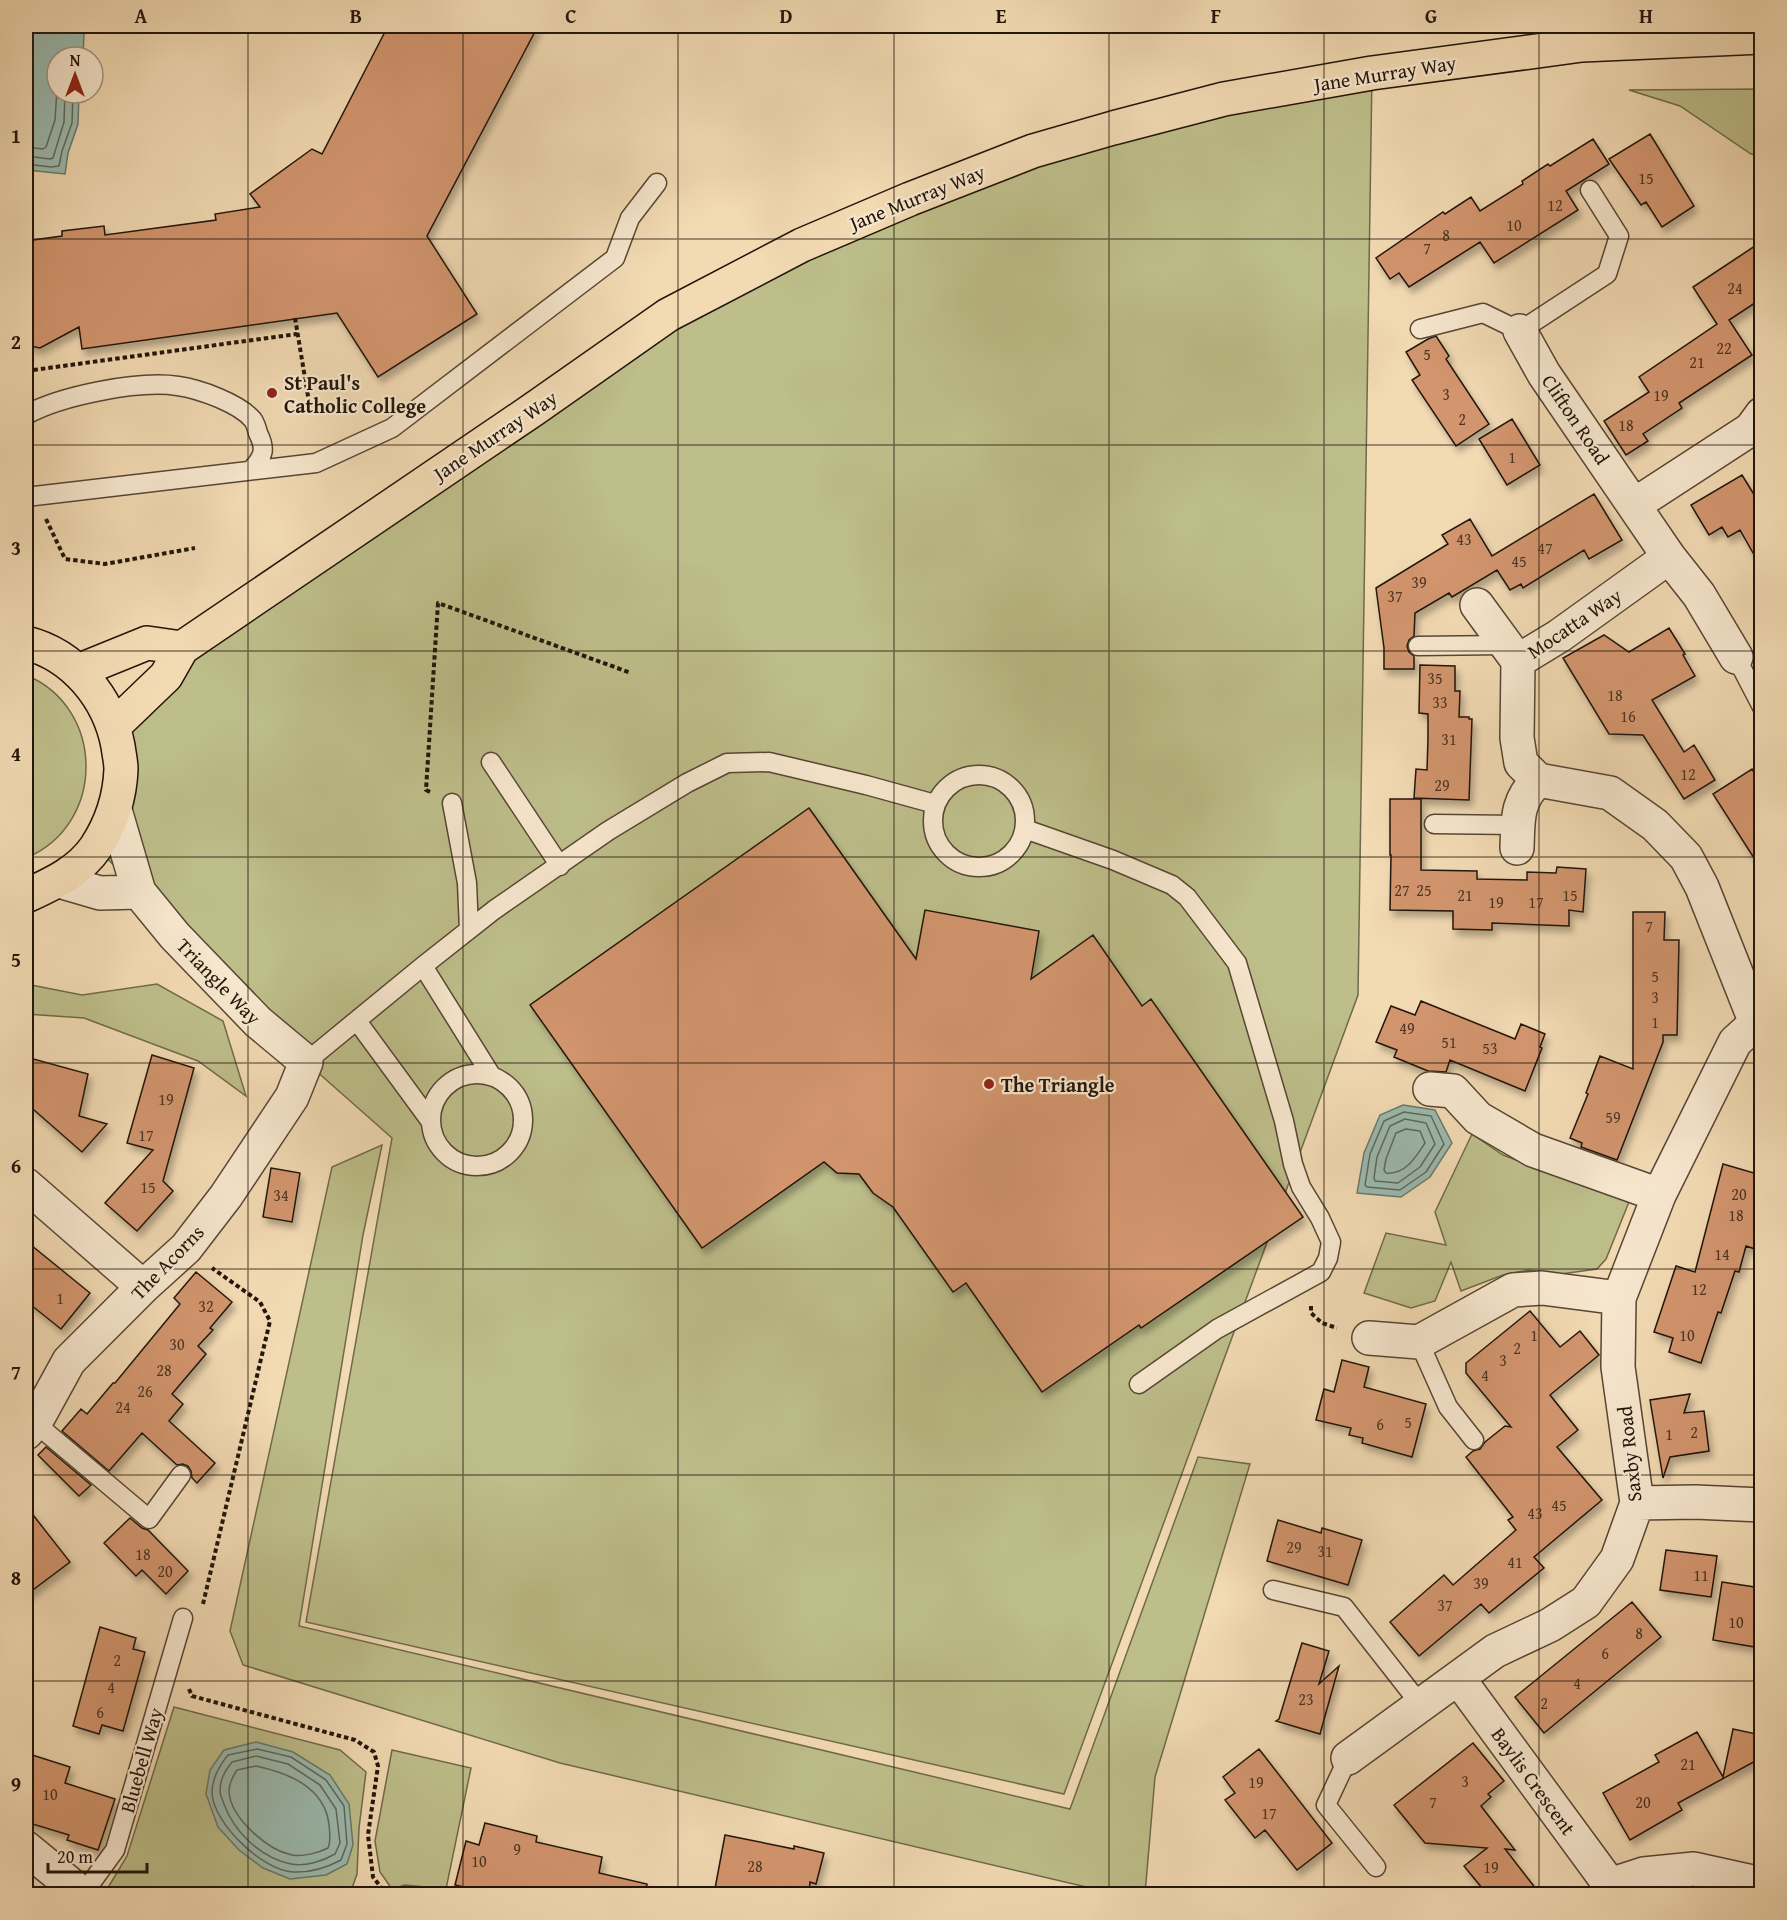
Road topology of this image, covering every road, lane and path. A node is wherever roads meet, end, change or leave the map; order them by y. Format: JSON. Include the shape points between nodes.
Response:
{"nodes":[{"id":1,"x":1761,"y":37,"type":"edge"},
{"id":2,"x":657,"y":183,"type":"dead end"},
{"id":3,"x":1590,"y":190,"type":"dead end"},
{"id":4,"x":295,"y":318,"type":"dead end"},
{"id":5,"x":1420,"y":329,"type":"dead end"},
{"id":6,"x":1520,"y":332,"type":"junction"},
{"id":7,"x":297,"y":334,"type":"junction"},
{"id":8,"x":26,"y":370,"type":"edge"},
{"id":9,"x":310,"y":408,"type":"dead end"},
{"id":10,"x":1761,"y":414,"type":"edge"},
{"id":11,"x":26,"y":415,"type":"edge"},
{"id":12,"x":252,"y":469,"type":"junction"},
{"id":13,"x":30,"y":496,"type":"edge"},
{"id":14,"x":1634,"y":505,"type":"junction"},
{"id":15,"x":195,"y":548,"type":"dead end"},
{"id":16,"x":1669,"y":557,"type":"junction"},
{"id":17,"x":1477,"y":605,"type":"dead end"},
{"id":18,"x":28,"y":640,"type":"edge"},
{"id":19,"x":1418,"y":646,"type":"dead end"},
{"id":20,"x":182,"y":648,"type":"junction"},
{"id":21,"x":1511,"y":653,"type":"junction"},
{"id":22,"x":1736,"y":657,"type":"joint"},
{"id":23,"x":78,"y":671,"type":"junction"},
{"id":24,"x":631,"y":673,"type":"dead end"},
{"id":25,"x":1761,"y":707,"type":"edge"},
{"id":26,"x":114,"y":726,"type":"junction"},
{"id":27,"x":491,"y":762,"type":"dead end"},
{"id":28,"x":1538,"y":780,"type":"junction"},
{"id":29,"x":452,"y":803,"type":"joint"},
{"id":30,"x":934,"y":804,"type":"junction"},
{"id":31,"x":115,"y":810,"type":"junction"},
{"id":32,"x":1434,"y":824,"type":"dead end"},
{"id":33,"x":1025,"y":828,"type":"junction"},
{"id":34,"x":1517,"y":837,"type":"joint"},
{"id":35,"x":560,"y":866,"type":"junction"},
{"id":36,"x":59,"y":881,"type":"junction"},
{"id":37,"x":139,"y":892,"type":"junction"},
{"id":38,"x":26,"y":896,"type":"edge"},
{"id":39,"x":469,"y":930,"type":"junction"},
{"id":40,"x":423,"y":966,"type":"junction"},
{"id":41,"x":357,"y":1021,"type":"junction"},
{"id":42,"x":1759,"y":1023,"type":"edge"},
{"id":43,"x":306,"y":1062,"type":"junction"},
{"id":44,"x":491,"y":1075,"type":"junction"},
{"id":45,"x":1430,"y":1089,"type":"dead end"},
{"id":46,"x":430,"y":1122,"type":"junction"},
{"id":47,"x":26,"y":1185,"type":"edge"},
{"id":48,"x":1659,"y":1195,"type":"junction"},
{"id":49,"x":186,"y":1248,"type":"junction"},
{"id":50,"x":1310,"y":1280,"type":"junction"},
{"id":51,"x":142,"y":1287,"type":"junction"},
{"id":52,"x":1619,"y":1298,"type":"junction"},
{"id":53,"x":1369,"y":1338,"type":"joint"},
{"id":54,"x":1419,"y":1342,"type":"junction"},
{"id":55,"x":1139,"y":1384,"type":"dead end"},
{"id":56,"x":30,"y":1428,"type":"edge"},
{"id":57,"x":1474,"y":1440,"type":"dead end"},
{"id":58,"x":181,"y":1475,"type":"dead end"},
{"id":59,"x":1637,"y":1503,"type":"junction"},
{"id":60,"x":1761,"y":1505,"type":"edge"},
{"id":61,"x":1273,"y":1590,"type":"dead end"},
{"id":62,"x":201,"y":1612,"type":"dead end"},
{"id":63,"x":183,"y":1618,"type":"dead end"},
{"id":64,"x":1458,"y":1678,"type":"junction"},
{"id":65,"x":185,"y":1682,"type":"dead end"},
{"id":66,"x":1420,"y":1704,"type":"junction"},
{"id":67,"x":1348,"y":1758,"type":"joint"},
{"id":68,"x":26,"y":1848,"type":"edge"},
{"id":69,"x":1376,"y":1867,"type":"dead end"},
{"id":70,"x":1761,"y":1884,"type":"edge"},
{"id":71,"x":1610,"y":1890,"type":"edge"},
{"id":72,"x":82,"y":1894,"type":"edge"},
{"id":73,"x":386,"y":1894,"type":"edge"}],
"edges":[{"from":1,"to":20,"type":"main road","name":"Jane Murray Way","via":[[1582,45],[1372,73],[1224,99],[1023,155],[802,244],[668,315]]},
{"from":2,"to":12,"type":"lane","via":[[630,218],[615,258],[392,428],[316,463]]},
{"from":3,"to":6,"type":"lane","via":[[1619,236],[1607,274]]},
{"from":4,"to":7,"type":"path"},
{"from":5,"to":6,"type":"lane","via":[[1483,313]]},
{"from":6,"to":14,"type":"street","name":"Clifton Road"},
{"from":7,"to":8,"type":"path"},
{"from":7,"to":9,"type":"path"},
{"from":10,"to":14,"type":"street","via":[[1751,429]]},
{"from":11,"to":12,"type":"lane","via":[[80,395],[178,386],[234,405],[253,420],[264,445],[260,460]]},
{"from":12,"to":13,"type":"lane"},
{"from":13,"to":15,"type":"path","via":[[65,560],[105,564]]},
{"from":14,"to":16,"type":"street","name":"Clifton Road"},
{"from":16,"to":21,"type":"street","name":"Mocatta Way","via":[[1559,636]]},
{"from":16,"to":22,"type":"street","name":"Clifton Road","via":[[1699,595]]},
{"from":17,"to":21,"type":"street"},
{"from":18,"to":23,"type":"main road"},
{"from":19,"to":21,"type":"lane"},
{"from":20,"to":23,"type":"main road","via":[[147,643]]},
{"from":20,"to":26,"type":"main road","name":"Jane Murray Way","via":[[166,676]]},
{"from":21,"to":28,"type":"street","name":"Mocatta Way","via":[[1521,763]]},
{"from":22,"to":25,"type":"lane"},
{"from":23,"to":26,"type":"main road","via":[[99,697]]},
{"from":24,"to":29,"type":"path","via":[[438,603],[426,790]]},
{"from":26,"to":31,"type":"main road","via":[[121,768]]},
{"from":27,"to":35,"type":"lane"},
{"from":28,"to":34,"type":"street","via":[[1521,803]]},
{"from":28,"to":42,"type":"street","via":[[1610,793],[1655,825],[1686,857]]},
{"from":29,"to":39,"type":"lane","via":[[466,883]]},
{"from":30,"to":33,"type":"lane","via":[[957,779],[972,774],[989,775],[1017,794],[1025,812]]},
{"from":30,"to":33,"type":"lane","via":[[934,836],[945,853],[964,865],[984,867],[1005,860],[1019,845]]},
{"from":30,"to":35,"type":"lane","via":[[769,762],[727,763],[608,831]]},
{"from":31,"to":36,"type":"main road","via":[[96,847]]},
{"from":31,"to":37,"type":"street","name":"Triangle Way"},
{"from":32,"to":34,"type":"lane"},
{"from":33,"to":50,"type":"lane","via":[[1172,885],[1187,897],[1237,963],[1293,1164],[1331,1242],[1321,1272]]},
{"from":35,"to":39,"type":"lane"},
{"from":36,"to":37,"type":"street","via":[[100,893]]},
{"from":36,"to":38,"type":"main road"},
{"from":37,"to":43,"type":"street","name":"Triangle Way","via":[[175,936],[258,1022]]},
{"from":39,"to":40,"type":"lane"},
{"from":40,"to":41,"type":"lane"},
{"from":40,"to":44,"type":"lane"},
{"from":41,"to":43,"type":"lane"},
{"from":41,"to":46,"type":"lane"},
{"from":42,"to":48,"type":"street","name":"Saxby Road","via":[[1735,1042]]},
{"from":43,"to":49,"type":"street","name":"The Acorns","via":[[292,1097],[265,1140]]},
{"from":44,"to":46,"type":"lane","via":[[475,1073],[448,1084],[438,1094]]},
{"from":44,"to":46,"type":"lane","via":[[516,1095],[522,1109],[523,1125],[509,1153],[495,1162],[465,1164],[441,1149]]},
{"from":45,"to":48,"type":"street","via":[[1453,1091],[1478,1118],[1533,1150]]},
{"from":47,"to":51,"type":"street"},
{"from":48,"to":52,"type":"street","name":"Saxby Road"},
{"from":49,"to":51,"type":"street","name":"The Acorns"},
{"from":49,"to":62,"type":"path","via":[[260,1302],[270,1321]]},
{"from":50,"to":53,"type":"path","via":[[1311,1313],[1322,1323]]},
{"from":50,"to":55,"type":"lane","via":[[1217,1329]]},
{"from":51,"to":56,"type":"street","name":"The Acorns","via":[[69,1361]]},
{"from":52,"to":54,"type":"street","via":[[1542,1288],[1513,1290]]},
{"from":52,"to":59,"type":"street","name":"Saxby Road","via":[[1618,1366]]},
{"from":53,"to":54,"type":"street"},
{"from":54,"to":57,"type":"lane","via":[[1448,1407]]},
{"from":56,"to":58,"type":"lane","name":"The Acorns","via":[[149,1519]]},
{"from":59,"to":60,"type":"street"},
{"from":59,"to":64,"type":"street","name":"Saxby Road","via":[[1617,1559],[1586,1602],[1550,1625],[1495,1651]]},
{"from":61,"to":66,"type":"lane","via":[[1344,1607]]},
{"from":63,"to":72,"type":"lane","name":"Bluebell Way","via":[[115,1850]]},
{"from":64,"to":66,"type":"street","name":"Saxby Road"},
{"from":64,"to":71,"type":"street","name":"Baylis Crescent"},
{"from":65,"to":73,"type":"path","via":[[192,1696],[355,1740],[374,1752],[378,1766],[368,1835],[373,1877]]},
{"from":66,"to":67,"type":"street","name":"Saxby Road"},
{"from":67,"to":69,"type":"lane","via":[[1326,1805]]},
{"from":68,"to":72,"type":"street","name":"Bluebell Way"},
{"from":70,"to":71,"type":"street","name":"Baylis Crescent","via":[[1694,1869],[1644,1874]]}]}
